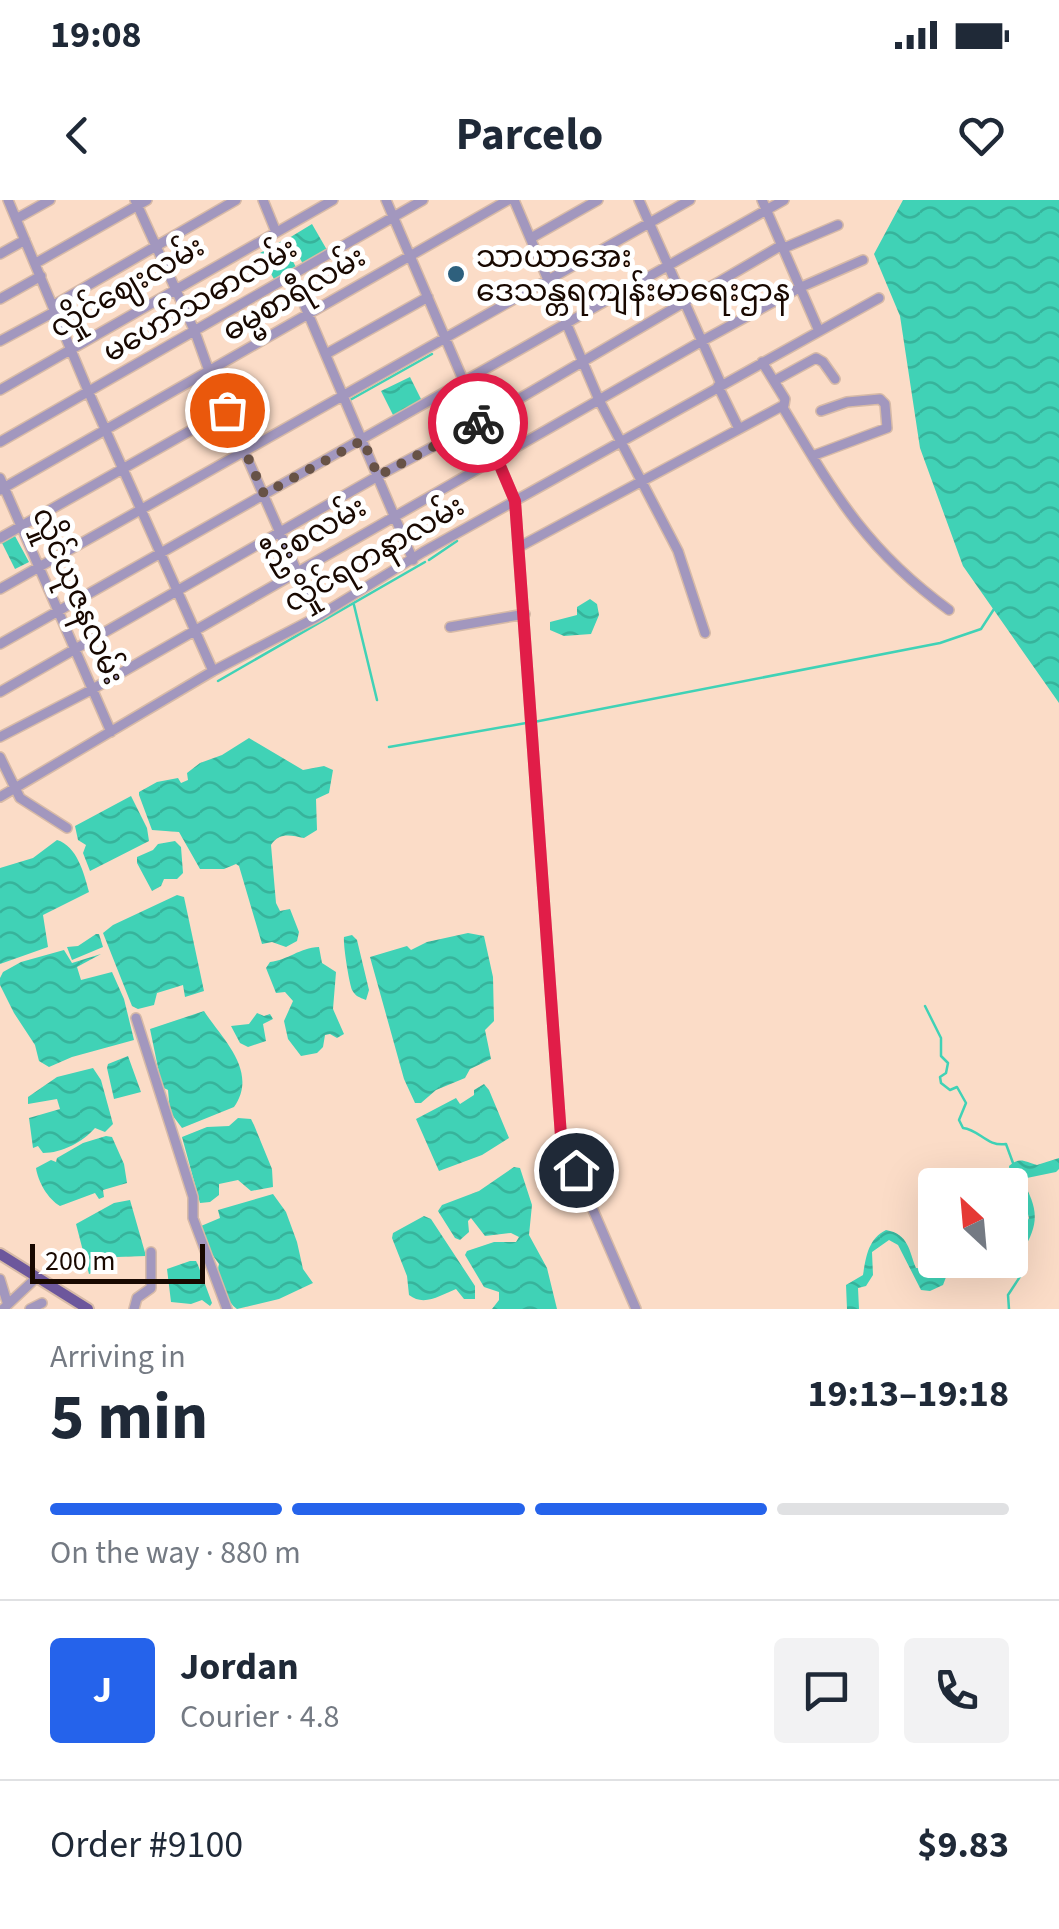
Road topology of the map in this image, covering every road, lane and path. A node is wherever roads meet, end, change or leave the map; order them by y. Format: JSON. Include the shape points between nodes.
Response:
{"nodes":[{"id":1,"x":50,"y":200,"type":"edge"},
{"id":2,"x":148,"y":200,"type":"edge"},
{"id":3,"x":236,"y":200,"type":"edge"},
{"id":4,"x":262,"y":200,"type":"edge"},
{"id":5,"x":332,"y":200,"type":"edge"},
{"id":6,"x":386,"y":200,"type":"edge"},
{"id":7,"x":423,"y":200,"type":"edge"},
{"id":8,"x":511,"y":200,"type":"edge"},
{"id":9,"x":598,"y":200,"type":"edge"},
{"id":10,"x":638,"y":200,"type":"edge"},
{"id":11,"x":690,"y":200,"type":"edge"},
{"id":12,"x":784,"y":200,"type":"edge"},
{"id":13,"x":5,"y":203,"type":"edge"},
{"id":14,"x":136,"y":203,"type":"edge"},
{"id":15,"x":763,"y":205,"type":"edge"},
{"id":16,"x":394,"y":217,"type":"junction"},
{"id":17,"x":16,"y":219,"type":"junction"},
{"id":18,"x":649,"y":223,"type":"junction"},
{"id":19,"x":838,"y":225,"type":"dead end"},
{"id":20,"x":276,"y":232,"type":"junction"},
{"id":21,"x":531,"y":238,"type":"junction"},
{"id":22,"x":25,"y":240,"type":"junction"},
{"id":23,"x":783,"y":246,"type":"junction"},
{"id":24,"x":157,"y":247,"type":"junction"},
{"id":25,"x":0,"y":254,"type":"edge"},
{"id":26,"x":410,"y":257,"type":"junction"},
{"id":27,"x":864,"y":260,"type":"dead end"},
{"id":28,"x":36,"y":263,"type":"junction"},
{"id":29,"x":668,"y":264,"type":"junction"},
{"id":30,"x":41,"y":276,"type":"junction"},
{"id":31,"x":292,"y":276,"type":"junction"},
{"id":32,"x":549,"y":278,"type":"junction"},
{"id":33,"x":174,"y":288,"type":"junction"},
{"id":34,"x":799,"y":288,"type":"junction"},
{"id":35,"x":428,"y":297,"type":"junction"},
{"id":36,"x":879,"y":298,"type":"dead end"},
{"id":37,"x":0,"y":299,"type":"edge"},
{"id":38,"x":685,"y":304,"type":"junction"},
{"id":39,"x":55,"y":308,"type":"junction"},
{"id":40,"x":308,"y":313,"type":"junction"},
{"id":41,"x":568,"y":322,"type":"junction"},
{"id":42,"x":820,"y":331,"type":"junction"},
{"id":43,"x":196,"y":332,"type":"junction"},
{"id":44,"x":445,"y":338,"type":"junction"},
{"id":45,"x":702,"y":341,"type":"junction"},
{"id":46,"x":0,"y":342,"type":"edge"},
{"id":47,"x":70,"y":348,"type":"junction"},
{"id":48,"x":326,"y":354,"type":"junction"},
{"id":49,"x":584,"y":362,"type":"junction"},
{"id":50,"x":762,"y":362,"type":"junction"},
{"id":51,"x":209,"y":371,"type":"junction"},
{"id":52,"x":834,"y":379,"type":"dead end"},
{"id":53,"x":774,"y":382,"type":"junction"},
{"id":54,"x":463,"y":383,"type":"junction"},
{"id":55,"x":720,"y":385,"type":"junction"},
{"id":56,"x":0,"y":390,"type":"edge"},
{"id":57,"x":88,"y":392,"type":"junction"},
{"id":58,"x":344,"y":395,"type":"junction"},
{"id":59,"x":599,"y":400,"type":"junction"},
{"id":60,"x":782,"y":406,"type":"junction"},
{"id":61,"x":227,"y":410,"type":"junction"},
{"id":62,"x":821,"y":411,"type":"dead end"},
{"id":63,"x":481,"y":421,"type":"junction"},
{"id":64,"x":739,"y":429,"type":"junction"},
{"id":65,"x":106,"y":430,"type":"junction"},
{"id":66,"x":363,"y":440,"type":"junction"},
{"id":67,"x":0,"y":442,"type":"edge"},
{"id":68,"x":620,"y":443,"type":"junction"},
{"id":69,"x":243,"y":449,"type":"junction"},
{"id":70,"x":812,"y":456,"type":"junction"},
{"id":71,"x":498,"y":458,"type":"junction"},
{"id":72,"x":123,"y":469,"type":"junction"},
{"id":73,"x":378,"y":476,"type":"junction"},
{"id":74,"x":641,"y":482,"type":"junction"},
{"id":75,"x":1,"y":485,"type":"edge"},
{"id":76,"x":264,"y":494,"type":"junction"},
{"id":77,"x":515,"y":501,"type":"junction"},
{"id":78,"x":140,"y":508,"type":"junction"},
{"id":79,"x":395,"y":516,"type":"junction"},
{"id":80,"x":21,"y":525,"type":"junction"},
{"id":81,"x":280,"y":532,"type":"junction"},
{"id":82,"x":0,"y":538,"type":"edge"},
{"id":83,"x":519,"y":547,"type":"junction"},
{"id":84,"x":160,"y":554,"type":"junction"},
{"id":85,"x":413,"y":560,"type":"junction"},
{"id":86,"x":40,"y":568,"type":"junction"},
{"id":87,"x":297,"y":570,"type":"junction"},
{"id":88,"x":0,"y":589,"type":"edge"},
{"id":89,"x":176,"y":593,"type":"junction"},
{"id":90,"x":949,"y":610,"type":"dead end"},
{"id":91,"x":58,"y":611,"type":"junction"},
{"id":92,"x":525,"y":614,"type":"junction"},
{"id":93,"x":317,"y":618,"type":"junction"},
{"id":94,"x":450,"y":628,"type":"dead end"},
{"id":95,"x":194,"y":630,"type":"junction"},
{"id":96,"x":705,"y":633,"type":"dead end"},
{"id":97,"x":0,"y":644,"type":"edge"},
{"id":98,"x":76,"y":650,"type":"junction"},
{"id":99,"x":213,"y":672,"type":"junction"},
{"id":100,"x":91,"y":690,"type":"junction"},
{"id":101,"x":0,"y":692,"type":"edge"},
{"id":102,"x":111,"y":732,"type":"junction"},
{"id":103,"x":0,"y":736,"type":"edge"},
{"id":104,"x":0,"y":756,"type":"edge"},
{"id":105,"x":15,"y":789,"type":"junction"},
{"id":106,"x":0,"y":797,"type":"edge"},
{"id":107,"x":66,"y":828,"type":"dead end"},
{"id":108,"x":136,"y":1018,"type":"dead end"},
{"id":109,"x":151,"y":1252,"type":"dead end"},
{"id":110,"x":0,"y":1254,"type":"edge"},
{"id":111,"x":13,"y":1262,"type":"junction"},
{"id":112,"x":0,"y":1278,"type":"edge"},
{"id":113,"x":36,"y":1278,"type":"junction"},
{"id":114,"x":42,"y":1303,"type":"dead end"},
{"id":115,"x":5,"y":1306,"type":"edge"},
{"id":116,"x":30,"y":1309,"type":"edge"},
{"id":117,"x":88,"y":1309,"type":"edge"},
{"id":118,"x":134,"y":1309,"type":"edge"},
{"id":119,"x":227,"y":1309,"type":"edge"},
{"id":120,"x":636,"y":1309,"type":"edge"}],
"edges":[{"from":1,"to":17,"type":"street"},
{"from":2,"to":14,"type":"street"},
{"from":3,"to":24,"type":"street"},
{"from":4,"to":20,"type":"street"},
{"from":5,"to":20,"type":"street","name":"လှိုင်ဈေးလမ်း"},
{"from":6,"to":16,"type":"street"},
{"from":7,"to":16,"type":"street","name":"မဟော်သဓာလမ်း"},
{"from":8,"to":21,"type":"street"},
{"from":8,"to":26,"type":"street","name":"ဓမ္မစာရီလမ်း"},
{"from":9,"to":21,"type":"street"},
{"from":10,"to":18,"type":"street"},
{"from":11,"to":18,"type":"street"},
{"from":12,"to":15,"type":"street"},
{"from":13,"to":17,"type":"street"},
{"from":14,"to":24,"type":"street"},
{"from":14,"to":28,"type":"street"},
{"from":15,"to":23,"type":"street"},
{"from":15,"to":29,"type":"street"},
{"from":16,"to":26,"type":"street"},
{"from":16,"to":31,"type":"street","name":"မဟော်သဓာလမ်း"},
{"from":17,"to":22,"type":"street"},
{"from":18,"to":29,"type":"street"},
{"from":18,"to":32,"type":"street"},
{"from":19,"to":23,"type":"street"},
{"from":20,"to":33,"type":"street","name":"လှိုင်ဈေးလမ်း"},
{"from":21,"to":32,"type":"street"},
{"from":22,"to":25,"type":"street"},
{"from":22,"to":28,"type":"street"},
{"from":23,"to":34,"type":"street"},
{"from":23,"to":38,"type":"street"},
{"from":24,"to":33,"type":"street"},
{"from":24,"to":39,"type":"street"},
{"from":26,"to":35,"type":"street"},
{"from":26,"to":40,"type":"street","name":"ဓမ္မစာရီလမ်း"},
{"from":27,"to":34,"type":"street","name":"ဦးစလမ်း"},
{"from":28,"to":30,"type":"street"},
{"from":29,"to":38,"type":"street"},
{"from":29,"to":41,"type":"street"},
{"from":30,"to":37,"type":"street"},
{"from":30,"to":39,"type":"street"},
{"from":31,"to":40,"type":"street"},
{"from":31,"to":43,"type":"street","name":"မဟော်သဓာလမ်း"},
{"from":32,"to":41,"type":"street"},
{"from":32,"to":44,"type":"street"},
{"from":33,"to":43,"type":"street"},
{"from":33,"to":47,"type":"street","name":"လှိုင်ဈေးလမ်း"},
{"from":34,"to":42,"type":"street"},
{"from":34,"to":45,"type":"street","name":"ဦးစလမ်း"},
{"from":35,"to":44,"type":"street"},
{"from":35,"to":48,"type":"street"},
{"from":36,"to":42,"type":"street","name":"လှိုင်ရတနာလမ်း"},
{"from":38,"to":45,"type":"street"},
{"from":38,"to":49,"type":"street"},
{"from":39,"to":46,"type":"street"},
{"from":39,"to":47,"type":"street"},
{"from":40,"to":48,"type":"street"},
{"from":40,"to":51,"type":"street","name":"ဓမ္မစာရီလမ်း"},
{"from":41,"to":49,"type":"street"},
{"from":41,"to":54,"type":"street"},
{"from":42,"to":50,"type":"street","name":"လှိုင်ရတနာလမ်း"},
{"from":43,"to":51,"type":"street"},
{"from":43,"to":57,"type":"street","name":"မဟော်သဓာလမ်း"},
{"from":44,"to":54,"type":"street"},
{"from":44,"to":58,"type":"street"},
{"from":45,"to":55,"type":"street"},
{"from":45,"to":59,"type":"street","name":"ဦးစလမ်း"},
{"from":47,"to":56,"type":"street","name":"လှိုင်ဈေးလမ်း"},
{"from":47,"to":57,"type":"street"},
{"from":48,"to":58,"type":"street"},
{"from":49,"to":59,"type":"street"},
{"from":49,"to":63,"type":"street"},
{"from":50,"to":53,"type":"street"},
{"from":50,"to":55,"type":"street","name":"လှိုင်ရတနာလမ်း"},
{"from":51,"to":61,"type":"street"},
{"from":51,"to":65,"type":"street","name":"ဓမ္မစာရီလမ်း"},
{"from":52,"to":53,"type":"street","via":[[816,358]]},
{"from":53,"to":60,"type":"street"},
{"from":54,"to":63,"type":"street"},
{"from":54,"to":66,"type":"street"},
{"from":55,"to":64,"type":"street"},
{"from":55,"to":68,"type":"street","name":"လှိုင်ရတနာလမ်း"},
{"from":57,"to":65,"type":"street"},
{"from":57,"to":67,"type":"street","name":"မဟော်သဓာလမ်း"},
{"from":58,"to":66,"type":"street"},
{"from":58,"to":69,"type":"street"},
{"from":59,"to":68,"type":"street"},
{"from":59,"to":71,"type":"street","name":"ဦးစလမ်း"},
{"from":60,"to":64,"type":"street"},
{"from":60,"to":70,"type":"street"},
{"from":61,"to":69,"type":"street"},
{"from":61,"to":72,"type":"street"},
{"from":62,"to":70,"type":"street","via":[[880,400],[887,428]]},
{"from":63,"to":71,"type":"street"},
{"from":63,"to":73,"type":"street"},
{"from":64,"to":74,"type":"street"},
{"from":65,"to":72,"type":"street"},
{"from":65,"to":75,"type":"street","name":"ဓမ္မစာရီလမ်း"},
{"from":66,"to":73,"type":"street"},
{"from":66,"to":76,"type":"street"},
{"from":68,"to":74,"type":"street"},
{"from":68,"to":77,"type":"street","name":"လှိုင်ရတနာလမ်း"},
{"from":69,"to":76,"type":"street"},
{"from":69,"to":78,"type":"street"},
{"from":70,"to":90,"type":"street","via":[[867,539]]},
{"from":71,"to":77,"type":"street"},
{"from":71,"to":79,"type":"street","name":"ဦးစလမ်း"},
{"from":72,"to":78,"type":"street"},
{"from":72,"to":80,"type":"street"},
{"from":73,"to":79,"type":"street"},
{"from":73,"to":81,"type":"street"},
{"from":74,"to":83,"type":"street"},
{"from":74,"to":96,"type":"street","via":[[678,551]]},
{"from":75,"to":80,"type":"street","name":"လှိုင်ယုဇနလမ်း"},
{"from":76,"to":81,"type":"street"},
{"from":76,"to":84,"type":"street"},
{"from":77,"to":83,"type":"street"},
{"from":77,"to":85,"type":"street","name":"လှိုင်ရတနာလမ်း"},
{"from":78,"to":84,"type":"street"},
{"from":78,"to":86,"type":"street"},
{"from":79,"to":85,"type":"street"},
{"from":79,"to":87,"type":"street","name":"ဦးစလမ်း"},
{"from":80,"to":82,"type":"street"},
{"from":80,"to":86,"type":"street","name":"လှိုင်ယုဇနလမ်း"},
{"from":81,"to":87,"type":"street"},
{"from":81,"to":89,"type":"street"},
{"from":83,"to":92,"type":"street"},
{"from":84,"to":89,"type":"street"},
{"from":84,"to":91,"type":"street"},
{"from":85,"to":93,"type":"street","name":"လှိုင်ရတနာလမ်း"},
{"from":86,"to":88,"type":"street"},
{"from":86,"to":91,"type":"street","name":"လှိုင်ယုဇနလမ်း"},
{"from":87,"to":93,"type":"street"},
{"from":87,"to":95,"type":"street","name":"ဦးစလမ်း"},
{"from":89,"to":95,"type":"street"},
{"from":89,"to":98,"type":"street"},
{"from":91,"to":97,"type":"street"},
{"from":91,"to":98,"type":"street","name":"လှိုင်ယုဇနလမ်း"},
{"from":92,"to":94,"type":"street"},
{"from":92,"to":120,"type":"street","via":[[561,1136]]},
{"from":93,"to":99,"type":"street","name":"လှိုင်ရတနာလမ်း"},
{"from":95,"to":99,"type":"street"},
{"from":95,"to":100,"type":"street","name":"ဦးစလမ်း"},
{"from":98,"to":100,"type":"street","name":"လှိုင်ယုဇနလမ်း"},
{"from":98,"to":101,"type":"street"},
{"from":99,"to":102,"type":"street","name":"လှိုင်ရတနာလမ်း"},
{"from":100,"to":102,"type":"street","name":"လှိုင်ယုဇနလမ်း"},
{"from":100,"to":103,"type":"street","name":"ဦးစလမ်း"},
{"from":102,"to":105,"type":"street","name":"လှိုင်ရတနာလမ်း"},
{"from":104,"to":105,"type":"street"},
{"from":105,"to":106,"type":"street","name":"လှိုင်ရတနာလမ်း"},
{"from":105,"to":107,"type":"street"},
{"from":108,"to":119,"type":"street","via":[[193,1197],[197,1231]]},
{"from":109,"to":118,"type":"street","via":[[151,1288]]},
{"from":110,"to":111,"type":"main road"},
{"from":111,"to":112,"type":"street"},
{"from":111,"to":113,"type":"main road"},
{"from":112,"to":115,"type":"street"},
{"from":113,"to":115,"type":"street"},
{"from":113,"to":117,"type":"main road"},
{"from":114,"to":116,"type":"street"}]}
